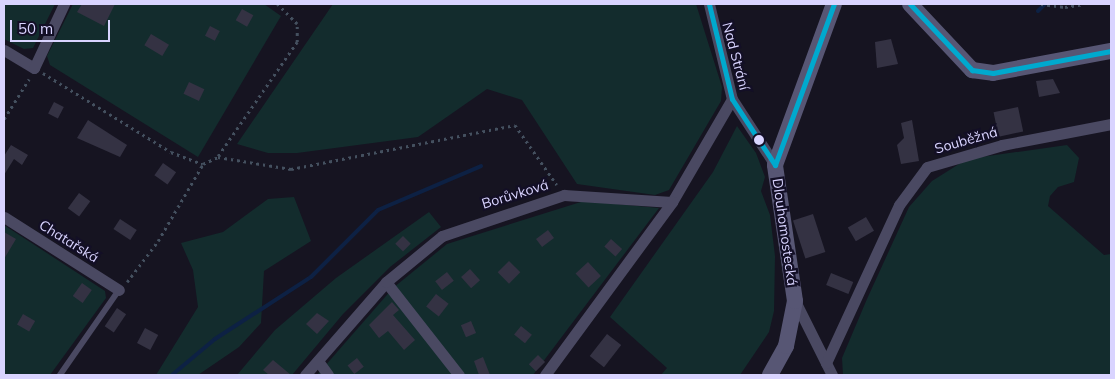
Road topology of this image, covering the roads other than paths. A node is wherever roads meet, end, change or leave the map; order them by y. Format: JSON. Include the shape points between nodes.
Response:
{"nodes":[{"id":1,"x":64,"y":4,"type":"edge"},
{"id":2,"x":709,"y":4,"type":"edge"},
{"id":3,"x":834,"y":4,"type":"edge"},
{"id":4,"x":910,"y":4,"type":"edge"},
{"id":5,"x":4,"y":50,"type":"edge"},
{"id":6,"x":1111,"y":51,"type":"edge"},
{"id":7,"x":732,"y":100,"type":"junction"},
{"id":8,"x":1111,"y":124,"type":"edge"},
{"id":9,"x":775,"y":165,"type":"junction"},
{"id":10,"x":672,"y":202,"type":"junction"},
{"id":11,"x":4,"y":217,"type":"edge"},
{"id":12,"x":386,"y":282,"type":"junction"},
{"id":13,"x":119,"y":290,"type":"joint"},
{"id":14,"x":795,"y":301,"type":"junction"},
{"id":15,"x":318,"y":361,"type":"junction"},
{"id":16,"x":826,"y":363,"type":"junction"},
{"id":17,"x":60,"y":375,"type":"edge"},
{"id":18,"x":305,"y":375,"type":"edge"},
{"id":19,"x":328,"y":375,"type":"edge"},
{"id":20,"x":459,"y":375,"type":"edge"},
{"id":21,"x":545,"y":375,"type":"edge"},
{"id":22,"x":770,"y":375,"type":"edge"},
{"id":23,"x":832,"y":375,"type":"edge"}],
"edges":[{"from":1,"to":5,"type":"street","via":[[34,68]]},
{"from":2,"to":7,"type":"street","name":"Nad Strání"},
{"from":3,"to":9,"type":"street","name":"Dlouhomostecká"},
{"from":4,"to":6,"type":"street","via":[[972,70],[993,73]]},
{"from":7,"to":9,"type":"street","name":"Nad Strání"},
{"from":7,"to":10,"type":"street"},
{"from":8,"to":16,"type":"street","name":"Souběžná","via":[[1002,145],[927,167],[899,205]]},
{"from":9,"to":14,"type":"street","name":"Dlouhomostecká"},
{"from":10,"to":12,"type":"street","name":"Borůvková","via":[[564,195],[442,236]]},
{"from":10,"to":21,"type":"street"},
{"from":11,"to":13,"type":"street","name":"Chatařská"},
{"from":12,"to":15,"type":"street","name":"Borůvková"},
{"from":12,"to":20,"type":"street"},
{"from":13,"to":17,"type":"lane"},
{"from":14,"to":16,"type":"street"},
{"from":14,"to":22,"type":"street","name":"Dlouhomostecká","via":[[786,346]]},
{"from":15,"to":18,"type":"street","name":"Borůvková"},
{"from":15,"to":19,"type":"street"},
{"from":16,"to":23,"type":"street"}]}
